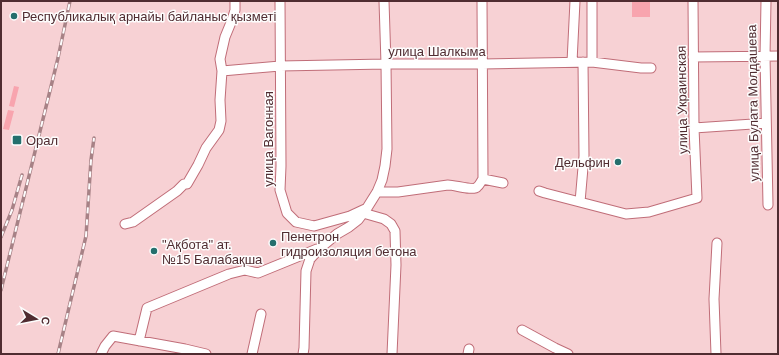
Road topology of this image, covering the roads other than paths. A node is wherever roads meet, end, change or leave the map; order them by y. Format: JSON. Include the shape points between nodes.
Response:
{"nodes":[{"id":1,"x":235,"y":1,"type":"edge"},
{"id":2,"x":280,"y":1,"type":"edge"},
{"id":3,"x":384,"y":1,"type":"edge"},
{"id":4,"x":482,"y":1,"type":"edge"},
{"id":5,"x":575,"y":1,"type":"edge"},
{"id":6,"x":592,"y":1,"type":"edge"},
{"id":7,"x":693,"y":1,"type":"edge"},
{"id":8,"x":766,"y":1,"type":"edge"},
{"id":9,"x":765,"y":56,"type":"junction"},
{"id":10,"x":778,"y":56,"type":"edge"},
{"id":11,"x":693,"y":57,"type":"junction"},
{"id":12,"x":572,"y":62,"type":"junction"},
{"id":13,"x":588,"y":62,"type":"junction"},
{"id":14,"x":386,"y":64,"type":"junction"},
{"id":15,"x":482,"y":64,"type":"junction"},
{"id":16,"x":280,"y":66,"type":"junction"},
{"id":17,"x":650,"y":68,"type":"dead end"},
{"id":18,"x":222,"y":71,"type":"junction"},
{"id":19,"x":766,"y":123,"type":"junction"},
{"id":20,"x":694,"y":128,"type":"junction"},
{"id":21,"x":483,"y":179,"type":"junction"},
{"id":22,"x":503,"y":183,"type":"dead end"},
{"id":23,"x":539,"y":191,"type":"dead end"},
{"id":24,"x":377,"y":192,"type":"junction"},
{"id":25,"x":580,"y":202,"type":"junction"},
{"id":26,"x":768,"y":205,"type":"dead end"},
{"id":27,"x":365,"y":211,"type":"junction"},
{"id":28,"x":125,"y":224,"type":"dead end"},
{"id":29,"x":718,"y":243,"type":"dead end"},
{"id":30,"x":320,"y":248,"type":"junction"},
{"id":31,"x":261,"y":314,"type":"dead end"},
{"id":32,"x":522,"y":330,"type":"dead end"},
{"id":33,"x":139,"y":341,"type":"junction"},
{"id":34,"x":101,"y":354,"type":"edge"},
{"id":35,"x":206,"y":354,"type":"edge"},
{"id":36,"x":252,"y":354,"type":"edge"},
{"id":37,"x":303,"y":354,"type":"edge"},
{"id":38,"x":392,"y":354,"type":"edge"},
{"id":39,"x":568,"y":354,"type":"edge"},
{"id":40,"x":716,"y":354,"type":"edge"}],
"edges":[{"from":1,"to":18,"type":"street","via":[[235,10],[220,60]]},
{"from":2,"to":16,"type":"street","name":"улица Вагонная"},
{"from":3,"to":14,"type":"street"},
{"from":4,"to":15,"type":"street"},
{"from":5,"to":12,"type":"street"},
{"from":6,"to":13,"type":"street"},
{"from":7,"to":11,"type":"street","name":"улица Украинская"},
{"from":8,"to":9,"type":"street","name":"улица Булата Молдашева"},
{"from":9,"to":10,"type":"street"},
{"from":9,"to":11,"type":"street"},
{"from":9,"to":19,"type":"street","name":"улица Булата Молдашева"},
{"from":11,"to":20,"type":"street","name":"улица Украинская"},
{"from":12,"to":13,"type":"street","name":"улица Шалкыма"},
{"from":12,"to":15,"type":"street","name":"улица Шалкыма"},
{"from":13,"to":17,"type":"street","name":"улица Шалкыма"},
{"from":13,"to":25,"type":"street"},
{"from":14,"to":15,"type":"street","name":"улица Шалкыма"},
{"from":14,"to":16,"type":"street","name":"улица Шалкыма"},
{"from":14,"to":24,"type":"street","via":[[387,149],[382,180]]},
{"from":15,"to":21,"type":"street"},
{"from":16,"to":18,"type":"street","name":"улица Шалкыма"},
{"from":16,"to":27,"type":"street","name":"улица Вагонная","via":[[280,190],[287,213],[296,222],[314,226]]},
{"from":18,"to":28,"type":"street","via":[[219,130],[206,148],[188,184],[184,184],[133,222]]},
{"from":19,"to":20,"type":"street"},
{"from":19,"to":26,"type":"street","name":"улица Булата Молдашева"},
{"from":20,"to":25,"type":"street","name":"улица Украинская","via":[[697,198],[649,212],[626,214]]},
{"from":21,"to":22,"type":"street"},
{"from":21,"to":24,"type":"street","via":[[474,189],[448,185],[398,192]]},
{"from":23,"to":25,"type":"street"},
{"from":24,"to":27,"type":"street"},
{"from":27,"to":30,"type":"street","via":[[358,220]]},
{"from":27,"to":38,"type":"street","via":[[384,219],[395,231]]},
{"from":29,"to":40,"type":"street","via":[[714,299]]},
{"from":30,"to":33,"type":"street","via":[[258,273],[245,270],[229,274],[147,308]]},
{"from":30,"to":37,"type":"street","via":[[310,259],[306,271]]},
{"from":31,"to":36,"type":"street"},
{"from":32,"to":39,"type":"street"},
{"from":33,"to":34,"type":"street","via":[[113,336]]},
{"from":33,"to":35,"type":"street"}]}
